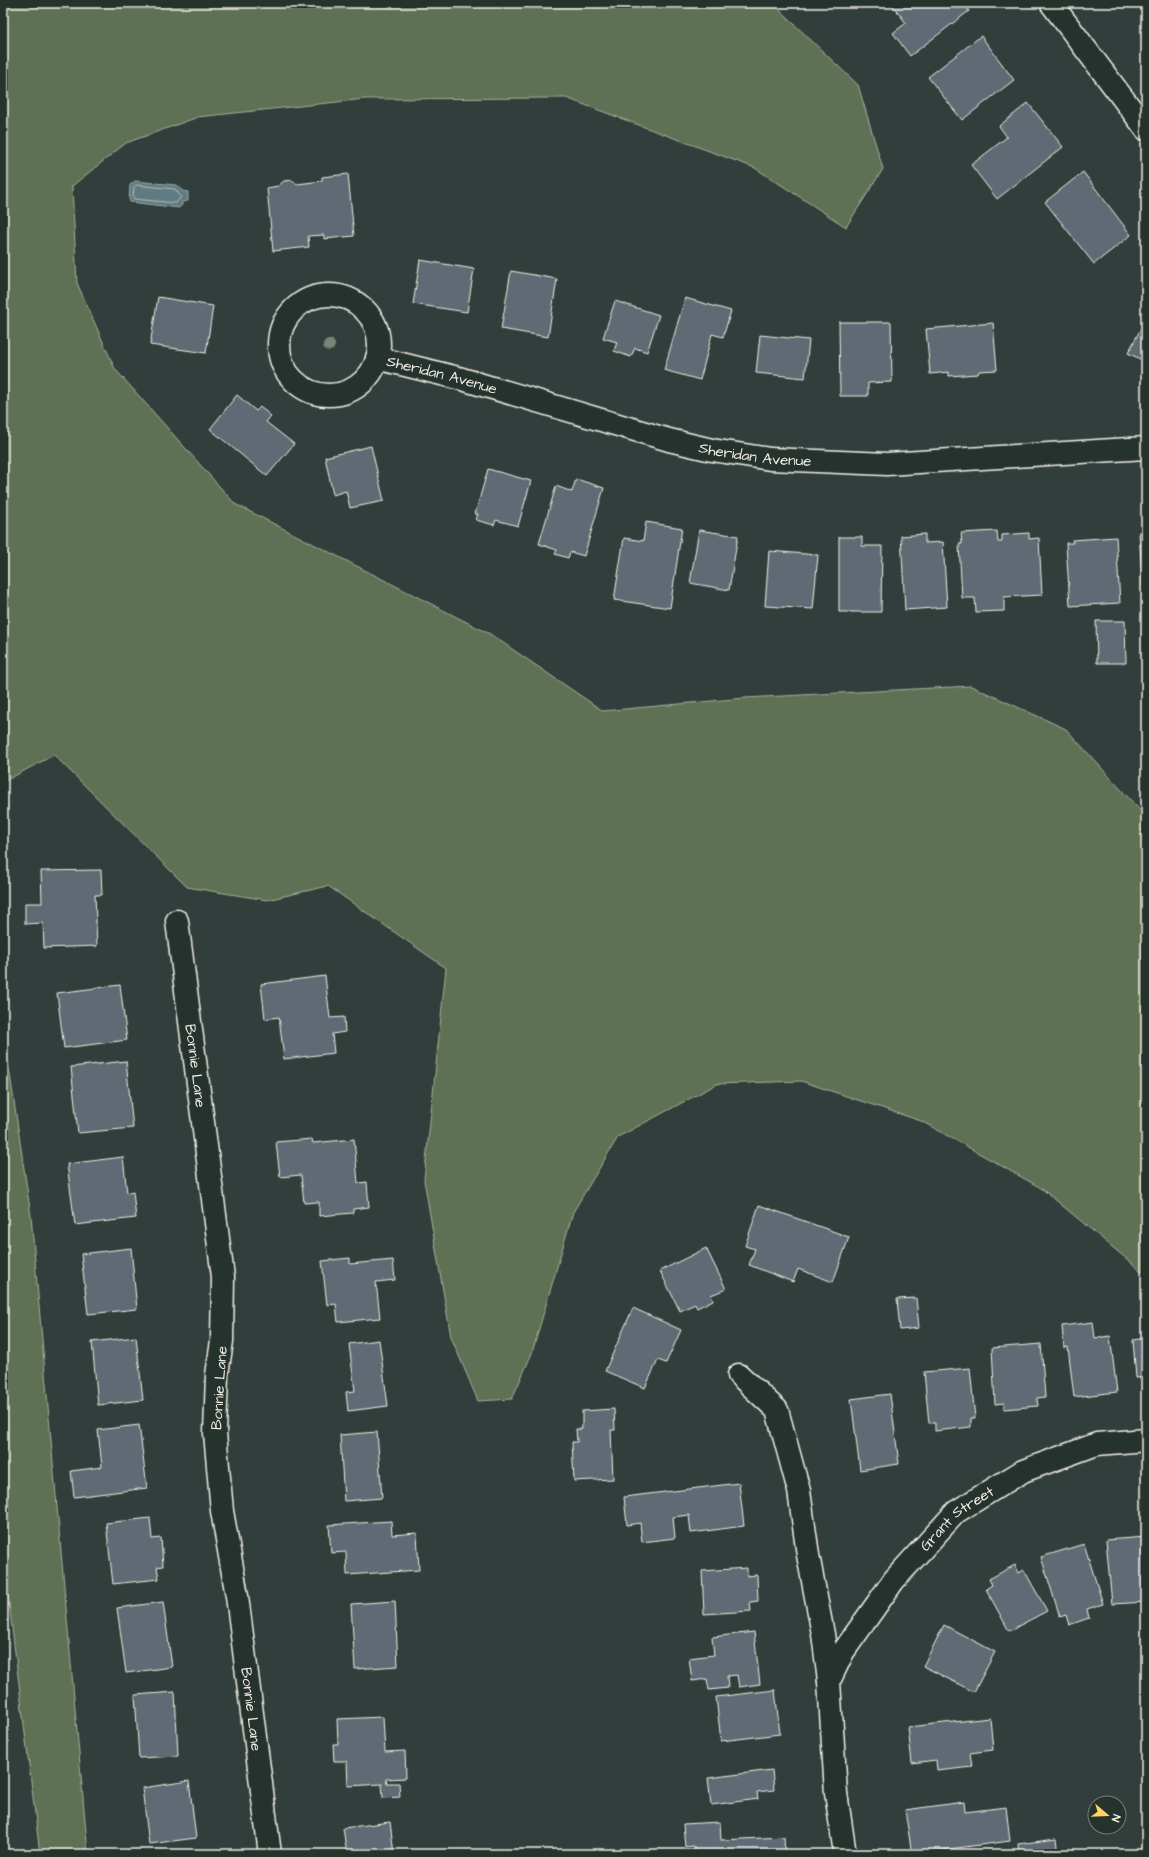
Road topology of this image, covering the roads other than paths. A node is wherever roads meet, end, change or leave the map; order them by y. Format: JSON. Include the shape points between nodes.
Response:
{"nodes":[{"id":1,"x":1051,"y":3,"type":"edge"},
{"id":2,"x":1146,"y":129,"type":"edge"},
{"id":3,"x":377,"y":358,"type":"junction"},
{"id":4,"x":1146,"y":448,"type":"edge"},
{"id":5,"x":177,"y":921,"type":"dead end"},
{"id":6,"x":739,"y":1375,"type":"dead end"},
{"id":7,"x":1146,"y":1440,"type":"edge"},
{"id":8,"x":829,"y":1681,"type":"junction"},
{"id":9,"x":270,"y":1854,"type":"edge"},
{"id":10,"x":845,"y":1854,"type":"edge"}],
"edges":[{"from":1,"to":2,"type":"street"},
{"from":3,"to":3,"type":"street","name":"Sheridan Avenue","via":[[375,326],[356,302],[341,296],[325,294],[310,298],[288,315],[281,330],[278,347],[282,363],[291,378],[299,385],[319,394],[335,395],[350,390],[363,381],[373,369]]},
{"from":3,"to":4,"type":"street","name":"Sheridan Avenue","via":[[462,379],[663,438],[712,450],[770,459],[887,464]]},
{"from":5,"to":9,"type":"street","name":"Bonnie Lane","via":[[223,1276],[222,1341],[217,1375],[214,1433],[221,1505],[237,1596]]},
{"from":6,"to":8,"type":"street","name":"Grant Street","via":[[777,1410],[799,1491]]},
{"from":7,"to":8,"type":"street","name":"Grant Street","via":[[1097,1444],[1062,1456],[1023,1471],[956,1512],[894,1580],[843,1652]]},
{"from":8,"to":10,"type":"street","name":"Grant Street","via":[[836,1794]]}]}
